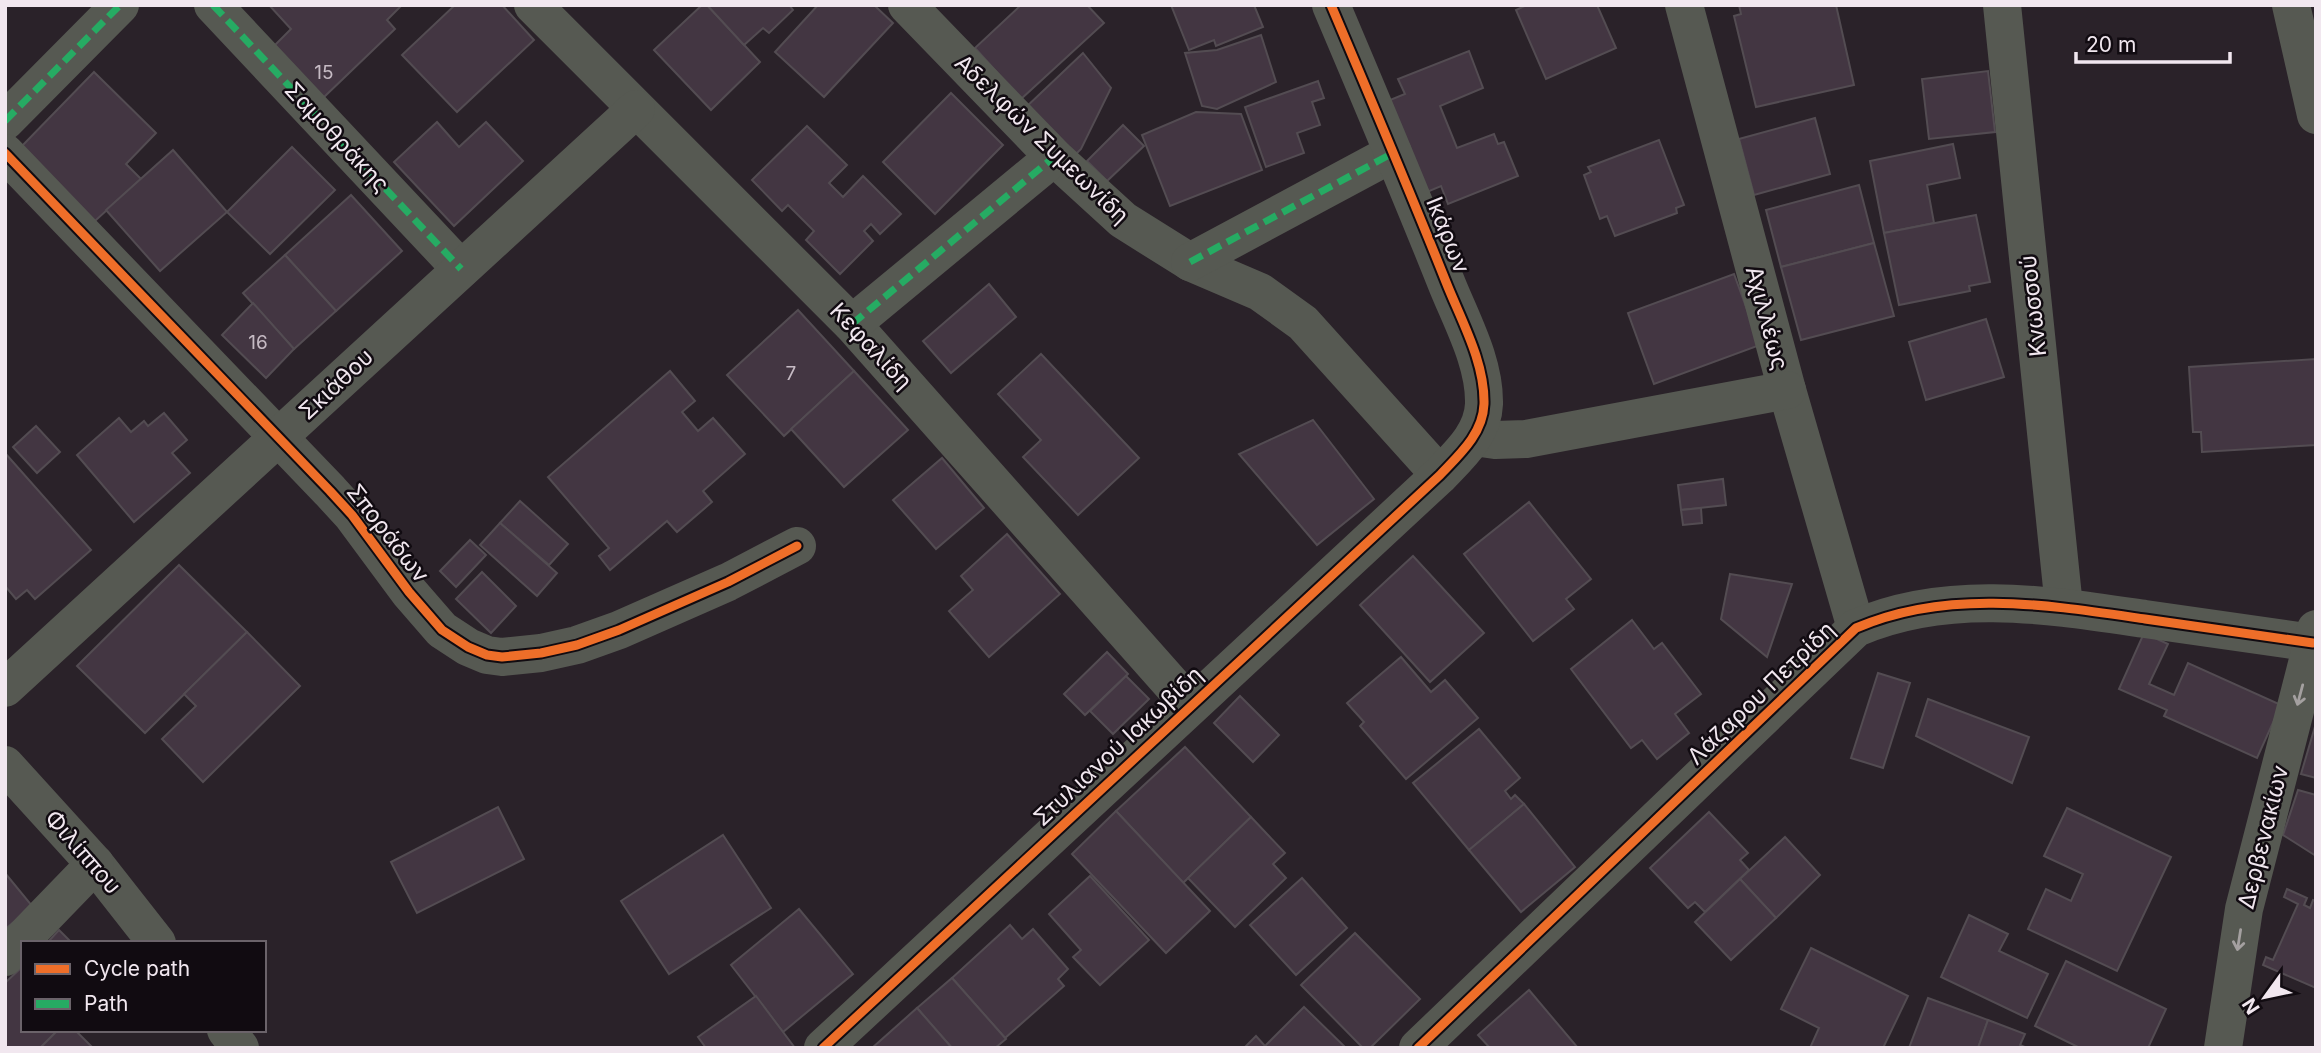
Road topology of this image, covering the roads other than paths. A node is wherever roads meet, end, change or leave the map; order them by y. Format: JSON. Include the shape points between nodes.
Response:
{"nodes":[{"id":1,"x":120,"y":5,"type":"edge"},
{"id":2,"x":213,"y":5,"type":"edge"},
{"id":3,"x":533,"y":5,"type":"edge"},
{"id":4,"x":907,"y":5,"type":"edge"},
{"id":5,"x":1331,"y":5,"type":"edge"},
{"id":6,"x":1684,"y":5,"type":"edge"},
{"id":7,"x":2002,"y":5,"type":"edge"},
{"id":8,"x":2291,"y":5,"type":"edge"},
{"id":9,"x":636,"y":109,"type":"junction"},
{"id":10,"x":2316,"y":116,"type":"edge"},
{"id":11,"x":5,"y":121,"type":"edge"},
{"id":12,"x":5,"y":153,"type":"edge"},
{"id":13,"x":1393,"y":153,"type":"junction"},
{"id":14,"x":1054,"y":156,"type":"junction"},
{"id":15,"x":1190,"y":262,"type":"junction"},
{"id":16,"x":461,"y":269,"type":"junction"},
{"id":17,"x":852,"y":324,"type":"junction"},
{"id":18,"x":1787,"y":390,"type":"junction"},
{"id":19,"x":279,"y":436,"type":"junction"},
{"id":20,"x":1474,"y":437,"type":"junction"},
{"id":21,"x":1440,"y":475,"type":"junction"},
{"id":22,"x":797,"y":546,"type":"dead end"},
{"id":23,"x":2064,"y":607,"type":"junction"},
{"id":24,"x":1856,"y":628,"type":"junction"},
{"id":25,"x":2315,"y":636,"type":"edge"},
{"id":26,"x":5,"y":688,"type":"edge"},
{"id":27,"x":1190,"y":705,"type":"junction"},
{"id":28,"x":5,"y":765,"type":"edge"},
{"id":29,"x":95,"y":864,"type":"junction"},
{"id":30,"x":155,"y":941,"type":"edge"},
{"id":31,"x":5,"y":957,"type":"edge"},
{"id":32,"x":228,"y":1032,"type":"edge"},
{"id":33,"x":240,"y":1048,"type":"edge"},
{"id":34,"x":823,"y":1048,"type":"edge"},
{"id":35,"x":1418,"y":1048,"type":"edge"},
{"id":36,"x":2223,"y":1048,"type":"edge"}],
"edges":[{"from":1,"to":11,"type":"street"},
{"from":2,"to":16,"type":"street","name":"Σαμοθράκης"},
{"from":3,"to":9,"type":"street","name":"Κεφαλίδη"},
{"from":4,"to":14,"type":"street","name":"Αδελφών Συμεωνίδη"},
{"from":5,"to":13,"type":"street","name":"Ικάρων"},
{"from":6,"to":18,"type":"street","name":"Αχιλλέως"},
{"from":7,"to":23,"type":"street","name":"Κνωσσού"},
{"from":8,"to":10,"type":"street"},
{"from":9,"to":16,"type":"street","name":"Σκιάθου"},
{"from":9,"to":17,"type":"street","name":"Κεφαλίδη"},
{"from":12,"to":19,"type":"street","name":"Σποράδων"},
{"from":13,"to":15,"type":"street"},
{"from":13,"to":20,"type":"street","name":"Ικάρων","via":[[1478,362],[1484,406]]},
{"from":14,"to":15,"type":"street","name":"Αδελφών Συμεωνίδη","via":[[1123,220]]},
{"from":14,"to":17,"type":"street"},
{"from":15,"to":21,"type":"street","name":"Αδελφών Συμεωνίδη","via":[[1260,292],[1303,323]]},
{"from":16,"to":19,"type":"street","name":"Σκιάθου"},
{"from":17,"to":27,"type":"street","name":"Κεφαλίδη"},
{"from":18,"to":20,"type":"street","via":[[1526,439]]},
{"from":18,"to":24,"type":"street","name":"Αχιλλέως"},
{"from":19,"to":22,"type":"street","name":"Σποράδων","via":[[352,514],[442,630],[487,655],[520,657],[587,642],[676,606]]},
{"from":19,"to":26,"type":"street","name":"Σκιάθου"},
{"from":20,"to":21,"type":"street","name":"Ικάρων"},
{"from":21,"to":27,"type":"street","name":"Στυλιανού Ιακωβίδη"},
{"from":23,"to":24,"type":"street","name":"Λάζαρου Πετρίδη","via":[[1914,608]]},
{"from":23,"to":25,"type":"street","name":"Λάζαρου Πετρίδη"},
{"from":24,"to":35,"type":"street","name":"Λάζαρου Πετρίδη"},
{"from":25,"to":36,"type":"street","name":"Δερβενακίων","one_way":true,"via":[[2244,909]]},
{"from":27,"to":34,"type":"street","name":"Στυλιανού Ιακωβίδη"},
{"from":28,"to":29,"type":"street","name":"Φιλίππου"},
{"from":29,"to":30,"type":"street","name":"Φιλίππου"},
{"from":29,"to":31,"type":"street"},
{"from":32,"to":33,"type":"street"}]}
